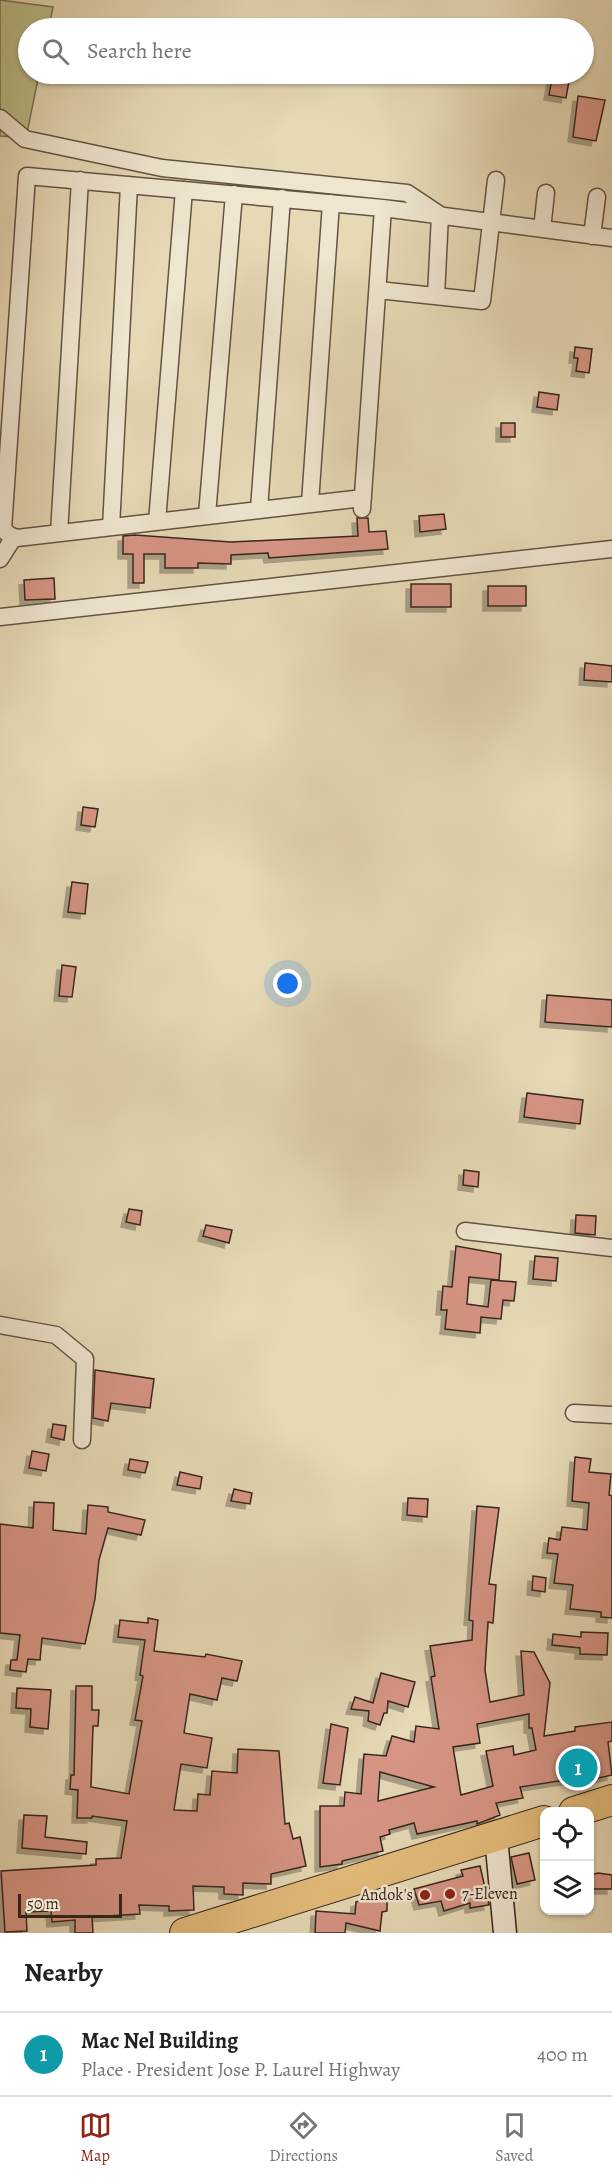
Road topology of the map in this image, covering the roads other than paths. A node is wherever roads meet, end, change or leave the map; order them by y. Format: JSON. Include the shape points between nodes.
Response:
{"nodes":[{"id":1,"x":0,"y":118,"type":"edge"},
{"id":2,"x":80,"y":180,"type":"junction"},
{"id":3,"x":496,"y":180,"type":"dead end"},
{"id":4,"x":129,"y":185,"type":"junction"},
{"id":5,"x":184,"y":190,"type":"junction"},
{"id":6,"x":546,"y":193,"type":"dead end"},
{"id":7,"x":234,"y":194,"type":"junction"},
{"id":8,"x":597,"y":197,"type":"dead end"},
{"id":9,"x":282,"y":198,"type":"junction"},
{"id":10,"x":331,"y":203,"type":"junction"},
{"id":11,"x":383,"y":208,"type":"junction"},
{"id":12,"x":440,"y":215,"type":"junction"},
{"id":13,"x":491,"y":222,"type":"junction"},
{"id":14,"x":542,"y":229,"type":"junction"},
{"id":15,"x":592,"y":236,"type":"junction"},
{"id":16,"x":612,"y":238,"type":"edge"},
{"id":17,"x":378,"y":290,"type":"junction"},
{"id":18,"x":436,"y":296,"type":"junction"},
{"id":19,"x":310,"y":503,"type":"junction"},
{"id":20,"x":259,"y":509,"type":"junction"},
{"id":21,"x":207,"y":515,"type":"junction"},
{"id":22,"x":157,"y":522,"type":"junction"},
{"id":23,"x":111,"y":527,"type":"junction"},
{"id":24,"x":59,"y":533,"type":"junction"},
{"id":25,"x":14,"y":537,"type":"junction"},
{"id":26,"x":612,"y":549,"type":"edge"},
{"id":27,"x":0,"y":560,"type":"edge"},
{"id":28,"x":0,"y":617,"type":"edge"},
{"id":29,"x":465,"y":1231,"type":"dead end"},
{"id":30,"x":612,"y":1248,"type":"edge"},
{"id":31,"x":0,"y":1325,"type":"edge"},
{"id":32,"x":574,"y":1413,"type":"dead end"},
{"id":33,"x":612,"y":1415,"type":"edge"},
{"id":34,"x":82,"y":1440,"type":"dead end"},
{"id":35,"x":612,"y":1800,"type":"edge"},
{"id":36,"x":590,"y":1807,"type":"edge"},
{"id":37,"x":540,"y":1822,"type":"edge"},
{"id":38,"x":496,"y":1837,"type":"junction"},
{"id":39,"x":185,"y":1933,"type":"edge"},
{"id":40,"x":506,"y":1933,"type":"edge"}],
"edges":[{"from":1,"to":12,"type":"street","via":[[25,139],[46,145],[162,168],[407,193]]},
{"from":2,"to":4,"type":"street"},
{"from":2,"to":24,"type":"street"},
{"from":2,"to":25,"type":"street","via":[[27,176],[3,529]]},
{"from":3,"to":13,"type":"street"},
{"from":4,"to":5,"type":"street"},
{"from":4,"to":23,"type":"street"},
{"from":5,"to":7,"type":"street"},
{"from":5,"to":22,"type":"street"},
{"from":6,"to":14,"type":"street"},
{"from":7,"to":9,"type":"street"},
{"from":7,"to":21,"type":"street"},
{"from":8,"to":15,"type":"street"},
{"from":9,"to":10,"type":"street"},
{"from":9,"to":20,"type":"street"},
{"from":10,"to":11,"type":"street"},
{"from":10,"to":19,"type":"street"},
{"from":11,"to":12,"type":"street"},
{"from":11,"to":17,"type":"street"},
{"from":12,"to":13,"type":"street"},
{"from":12,"to":18,"type":"street"},
{"from":13,"to":14,"type":"street"},
{"from":13,"to":18,"type":"street","via":[[482,301]]},
{"from":14,"to":15,"type":"street"},
{"from":15,"to":16,"type":"street"},
{"from":17,"to":18,"type":"street"},
{"from":17,"to":19,"type":"street","via":[[362,503]]},
{"from":19,"to":20,"type":"street"},
{"from":20,"to":21,"type":"street"},
{"from":21,"to":22,"type":"street"},
{"from":22,"to":23,"type":"street"},
{"from":23,"to":24,"type":"street"},
{"from":24,"to":25,"type":"street"},
{"from":25,"to":27,"type":"street"},
{"from":26,"to":28,"type":"street"},
{"from":29,"to":30,"type":"street"},
{"from":31,"to":34,"type":"street","via":[[56,1335],[85,1359]]},
{"from":32,"to":33,"type":"street"},
{"from":35,"to":36,"type":"highway"},
{"from":37,"to":38,"type":"highway"},
{"from":38,"to":39,"type":"highway"},
{"from":38,"to":40,"type":"street"}]}
